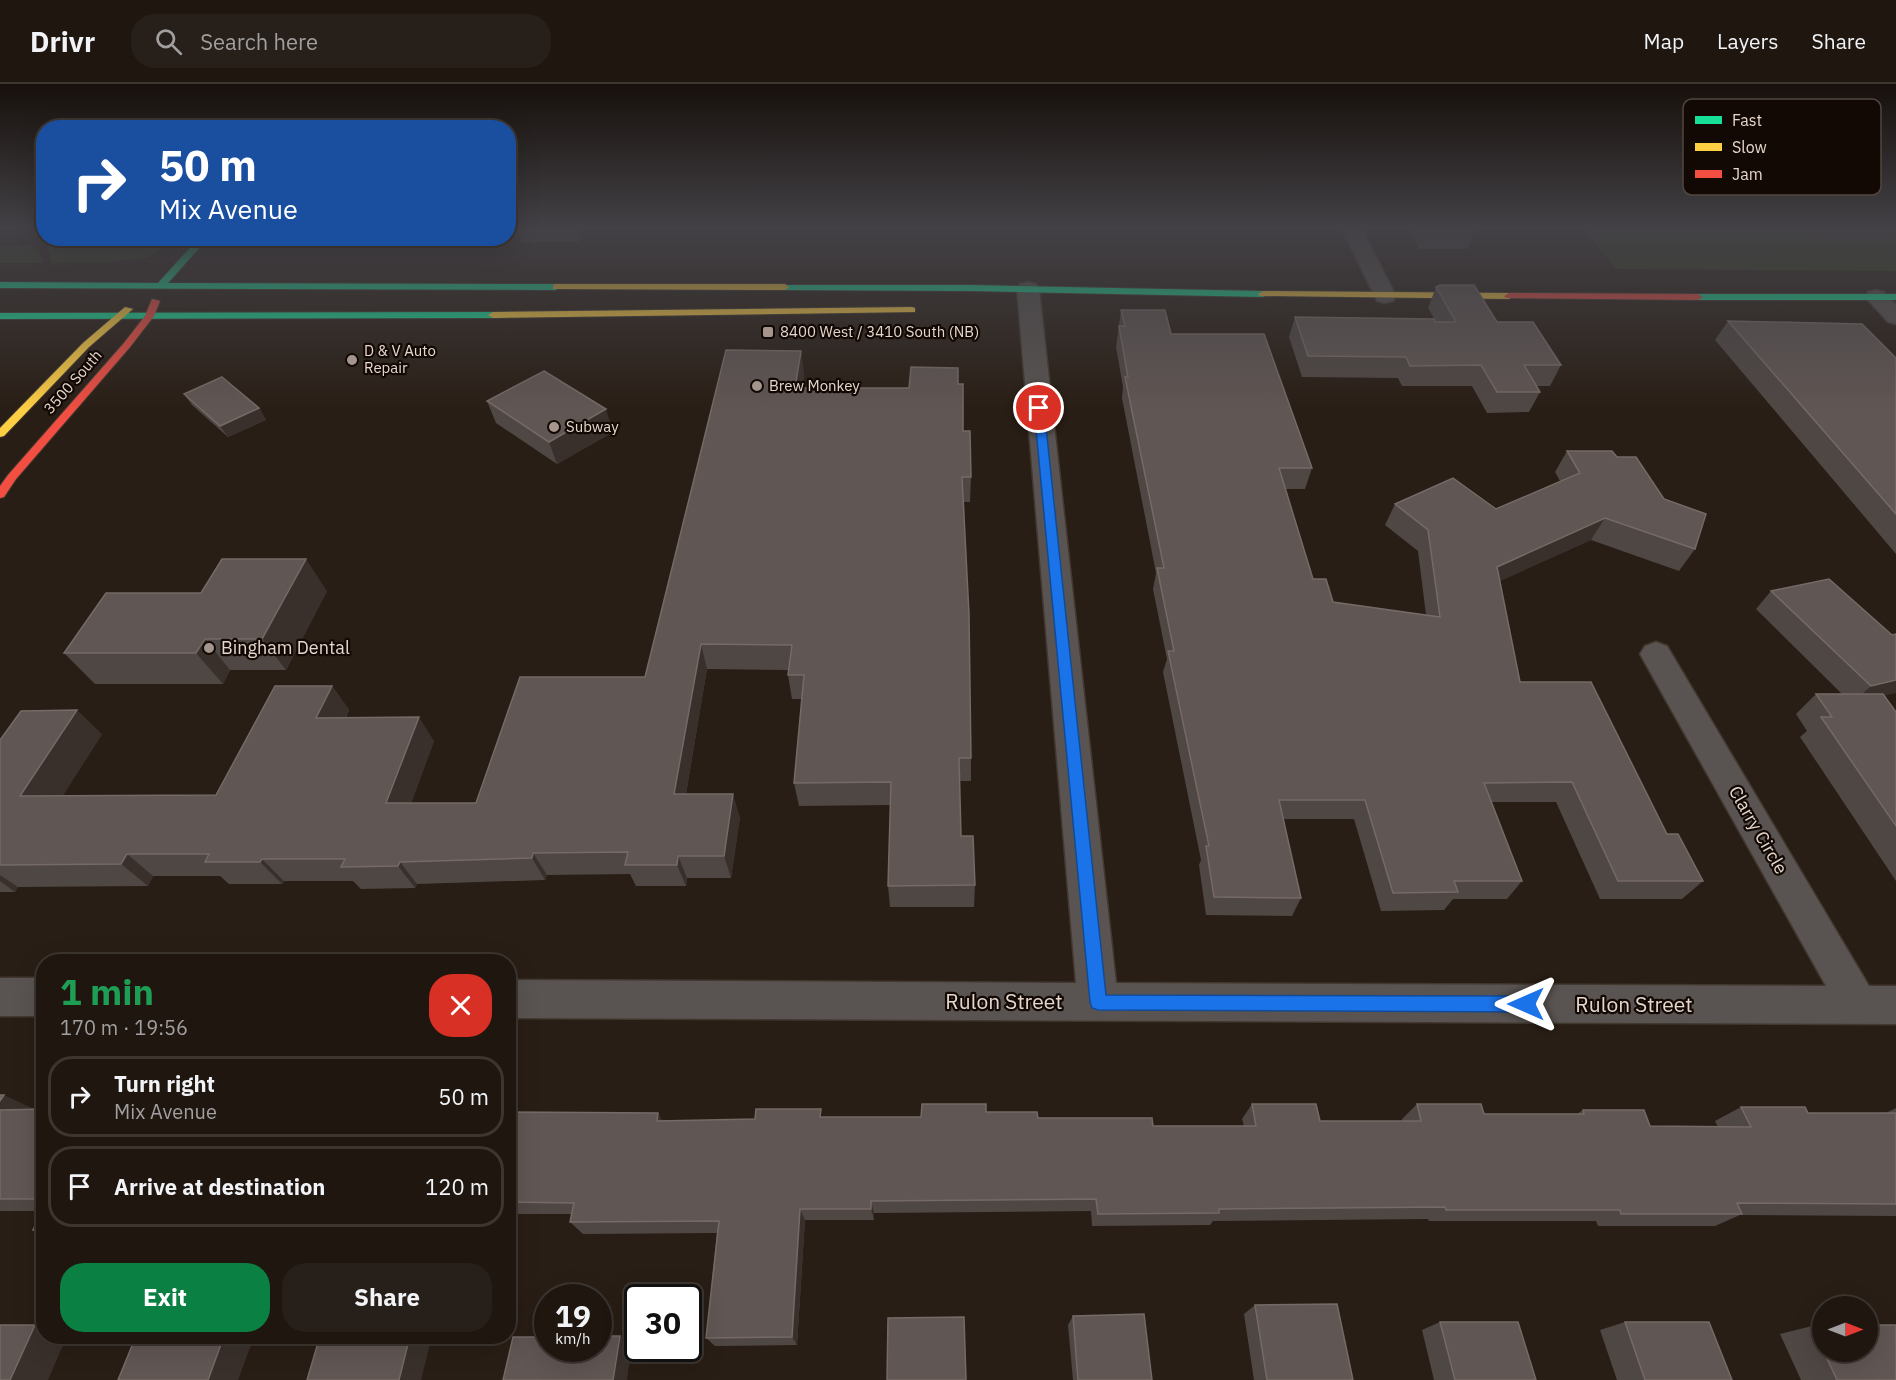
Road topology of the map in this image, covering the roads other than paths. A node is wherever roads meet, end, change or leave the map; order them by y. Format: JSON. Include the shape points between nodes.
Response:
{"nodes":[{"id":1,"x":155,"y":289,"type":"edge"},
{"id":2,"x":159,"y":289,"type":"edge"},
{"id":3,"x":390,"y":289,"type":"edge"},
{"id":4,"x":1382,"y":289,"type":"edge"},
{"id":5,"x":1385,"y":296,"type":"junction"},
{"id":6,"x":1886,"y":297,"type":"edge"},
{"id":7,"x":1029,"y":302,"type":"junction"},
{"id":8,"x":1086,"y":304,"type":"dead end"},
{"id":9,"x":930,"y":310,"type":"dead end"},
{"id":10,"x":0,"y":316,"type":"edge"},
{"id":11,"x":120,"y":316,"type":"junction"},
{"id":12,"x":149,"y":316,"type":"junction"},
{"id":13,"x":1896,"y":317,"type":"edge"},
{"id":14,"x":0,"y":434,"type":"edge"},
{"id":15,"x":0,"y":494,"type":"edge"},
{"id":16,"x":1656,"y":654,"type":"dead end"},
{"id":17,"x":0,"y":997,"type":"edge"},
{"id":18,"x":36,"y":997,"type":"edge"},
{"id":19,"x":516,"y":999,"type":"edge"},
{"id":20,"x":1098,"y":1002,"type":"junction"},
{"id":21,"x":1878,"y":1006,"type":"edge"}],
"edges":[{"from":1,"to":11,"type":"main road","name":"3500 South"},
{"from":2,"to":12,"type":"main road","name":"3500 South"},
{"from":3,"to":7,"type":"main road"},
{"from":4,"to":5,"type":"street"},
{"from":5,"to":6,"type":"main road"},
{"from":5,"to":7,"type":"main road"},
{"from":5,"to":8,"type":"main road"},
{"from":6,"to":13,"type":"street"},
{"from":7,"to":20,"type":"street"},
{"from":9,"to":12,"type":"main road"},
{"from":10,"to":11,"type":"main road"},
{"from":11,"to":12,"type":"main road"},
{"from":11,"to":14,"type":"main road","name":"3500 South","via":[[86,345]]},
{"from":12,"to":15,"type":"main road","name":"3500 South"},
{"from":16,"to":21,"type":"street","name":"Clarry Circle"},
{"from":17,"to":18,"type":"street"},
{"from":19,"to":20,"type":"street","name":"Rulon Street"},
{"from":20,"to":21,"type":"street","name":"Rulon Street"}]}
